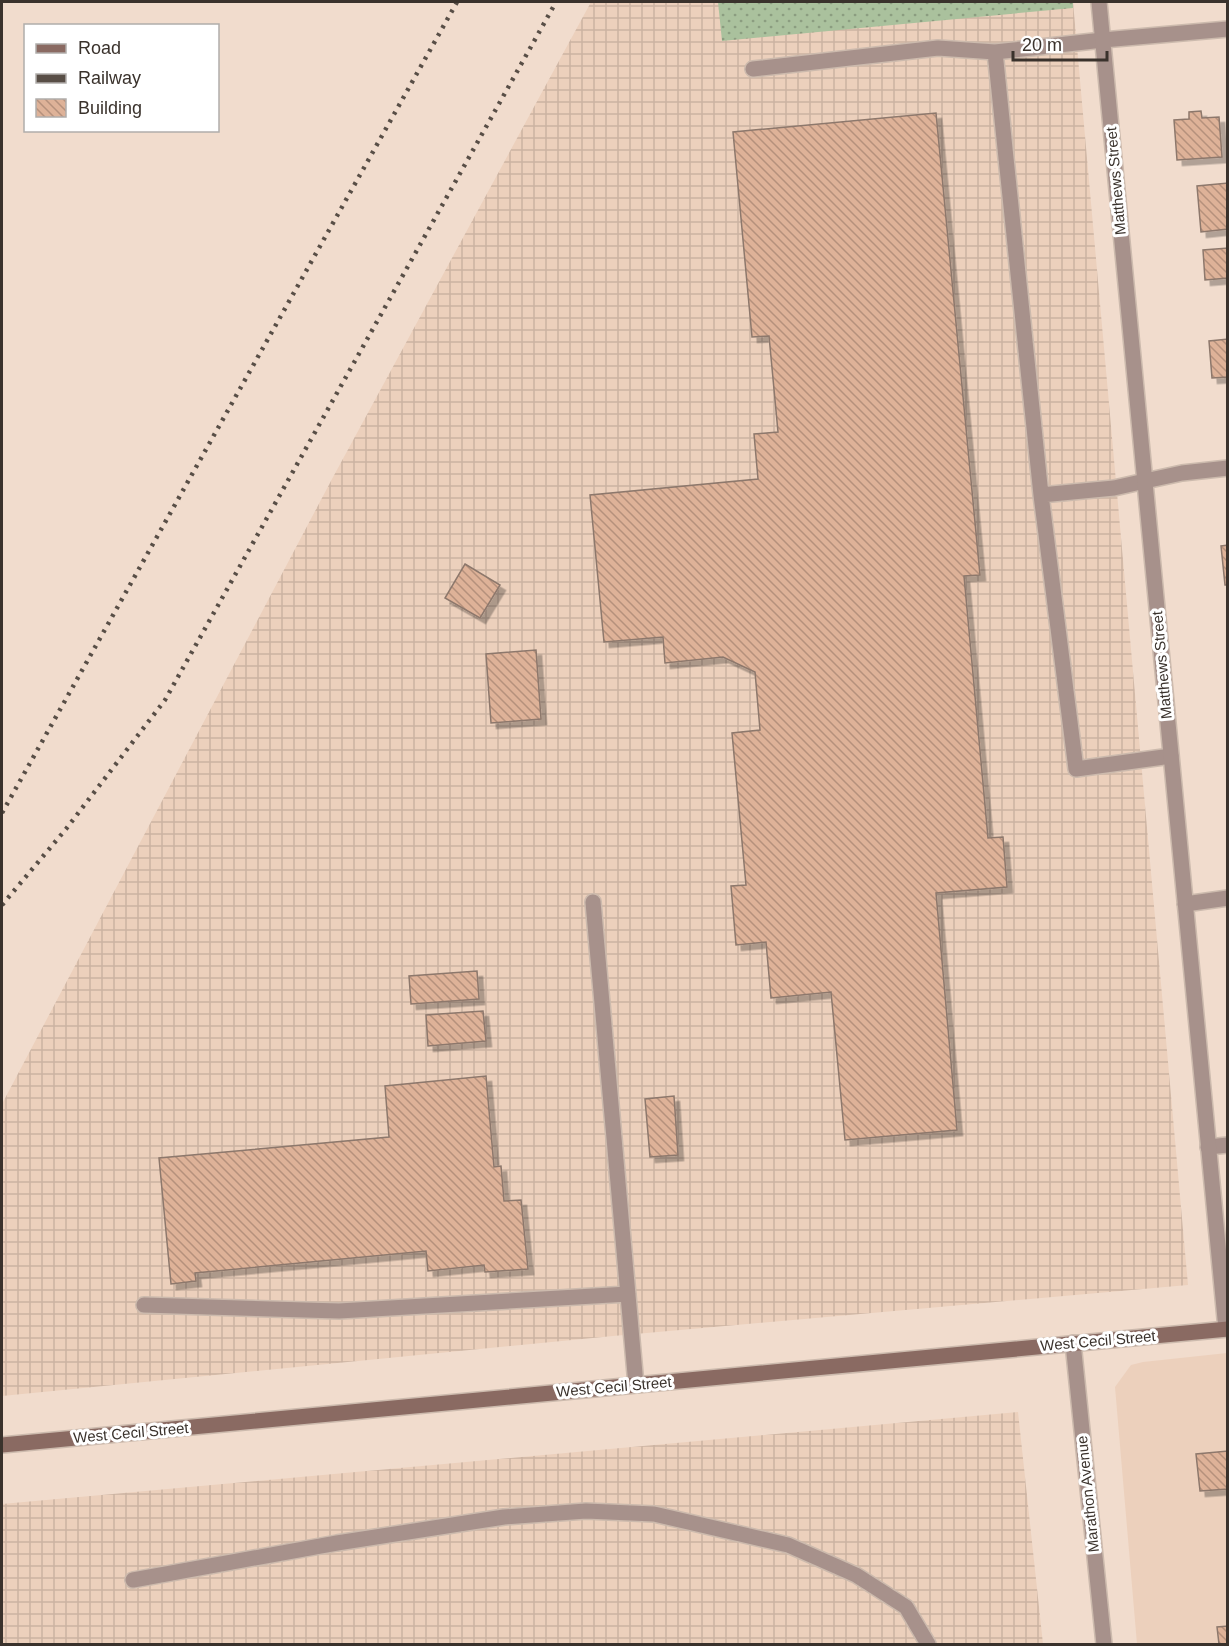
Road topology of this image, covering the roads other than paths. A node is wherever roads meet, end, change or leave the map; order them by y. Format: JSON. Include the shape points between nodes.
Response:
{"nodes":[{"id":1,"x":1099,"y":2,"type":"edge"},
{"id":2,"x":1227,"y":29,"type":"edge"},
{"id":3,"x":1103,"y":40,"type":"junction"},
{"id":4,"x":995,"y":52,"type":"junction"},
{"id":5,"x":753,"y":69,"type":"dead end"},
{"id":6,"x":1227,"y":468,"type":"edge"},
{"id":7,"x":1145,"y":481,"type":"junction"},
{"id":8,"x":1041,"y":495,"type":"junction"},
{"id":9,"x":1171,"y":756,"type":"junction"},
{"id":10,"x":1227,"y":898,"type":"edge"},
{"id":11,"x":593,"y":902,"type":"dead end"},
{"id":12,"x":1185,"y":904,"type":"junction"},
{"id":13,"x":1227,"y":1145,"type":"edge"},
{"id":14,"x":1208,"y":1147,"type":"junction"},
{"id":15,"x":628,"y":1294,"type":"junction"},
{"id":16,"x":144,"y":1305,"type":"dead end"},
{"id":17,"x":1227,"y":1329,"type":"edge"},
{"id":18,"x":1073,"y":1343,"type":"junction"},
{"id":19,"x":636,"y":1385,"type":"junction"},
{"id":20,"x":2,"y":1445,"type":"edge"},
{"id":21,"x":133,"y":1580,"type":"dead end"},
{"id":22,"x":928,"y":1644,"type":"edge"},
{"id":23,"x":1104,"y":1644,"type":"edge"}],
"edges":[{"from":1,"to":3,"type":"street","name":"Matthews Street"},
{"from":2,"to":3,"type":"street"},
{"from":3,"to":4,"type":"street"},
{"from":3,"to":7,"type":"street","name":"Matthews Street"},
{"from":4,"to":5,"type":"street","via":[[938,48]]},
{"from":4,"to":8,"type":"street"},
{"from":6,"to":7,"type":"street","via":[[1182,472]]},
{"from":7,"to":8,"type":"street"},
{"from":7,"to":9,"type":"street","name":"Matthews Street"},
{"from":8,"to":9,"type":"street","via":[[1076,769]]},
{"from":9,"to":12,"type":"street","name":"Matthews Street"},
{"from":10,"to":12,"type":"street"},
{"from":11,"to":15,"type":"street"},
{"from":12,"to":14,"type":"street","name":"Matthews Street"},
{"from":13,"to":14,"type":"street"},
{"from":14,"to":17,"type":"street","name":"Matthews Street"},
{"from":15,"to":16,"type":"street","via":[[339,1311]]},
{"from":15,"to":19,"type":"street"},
{"from":17,"to":18,"type":"main road","name":"West Cecil Street"},
{"from":18,"to":19,"type":"main road","name":"West Cecil Street"},
{"from":18,"to":23,"type":"street","name":"Marathon Avenue"},
{"from":19,"to":20,"type":"main road","name":"West Cecil Street"},
{"from":21,"to":22,"type":"street","via":[[504,1517],[586,1511],[654,1514],[788,1545],[856,1575],[906,1607]]}]}
